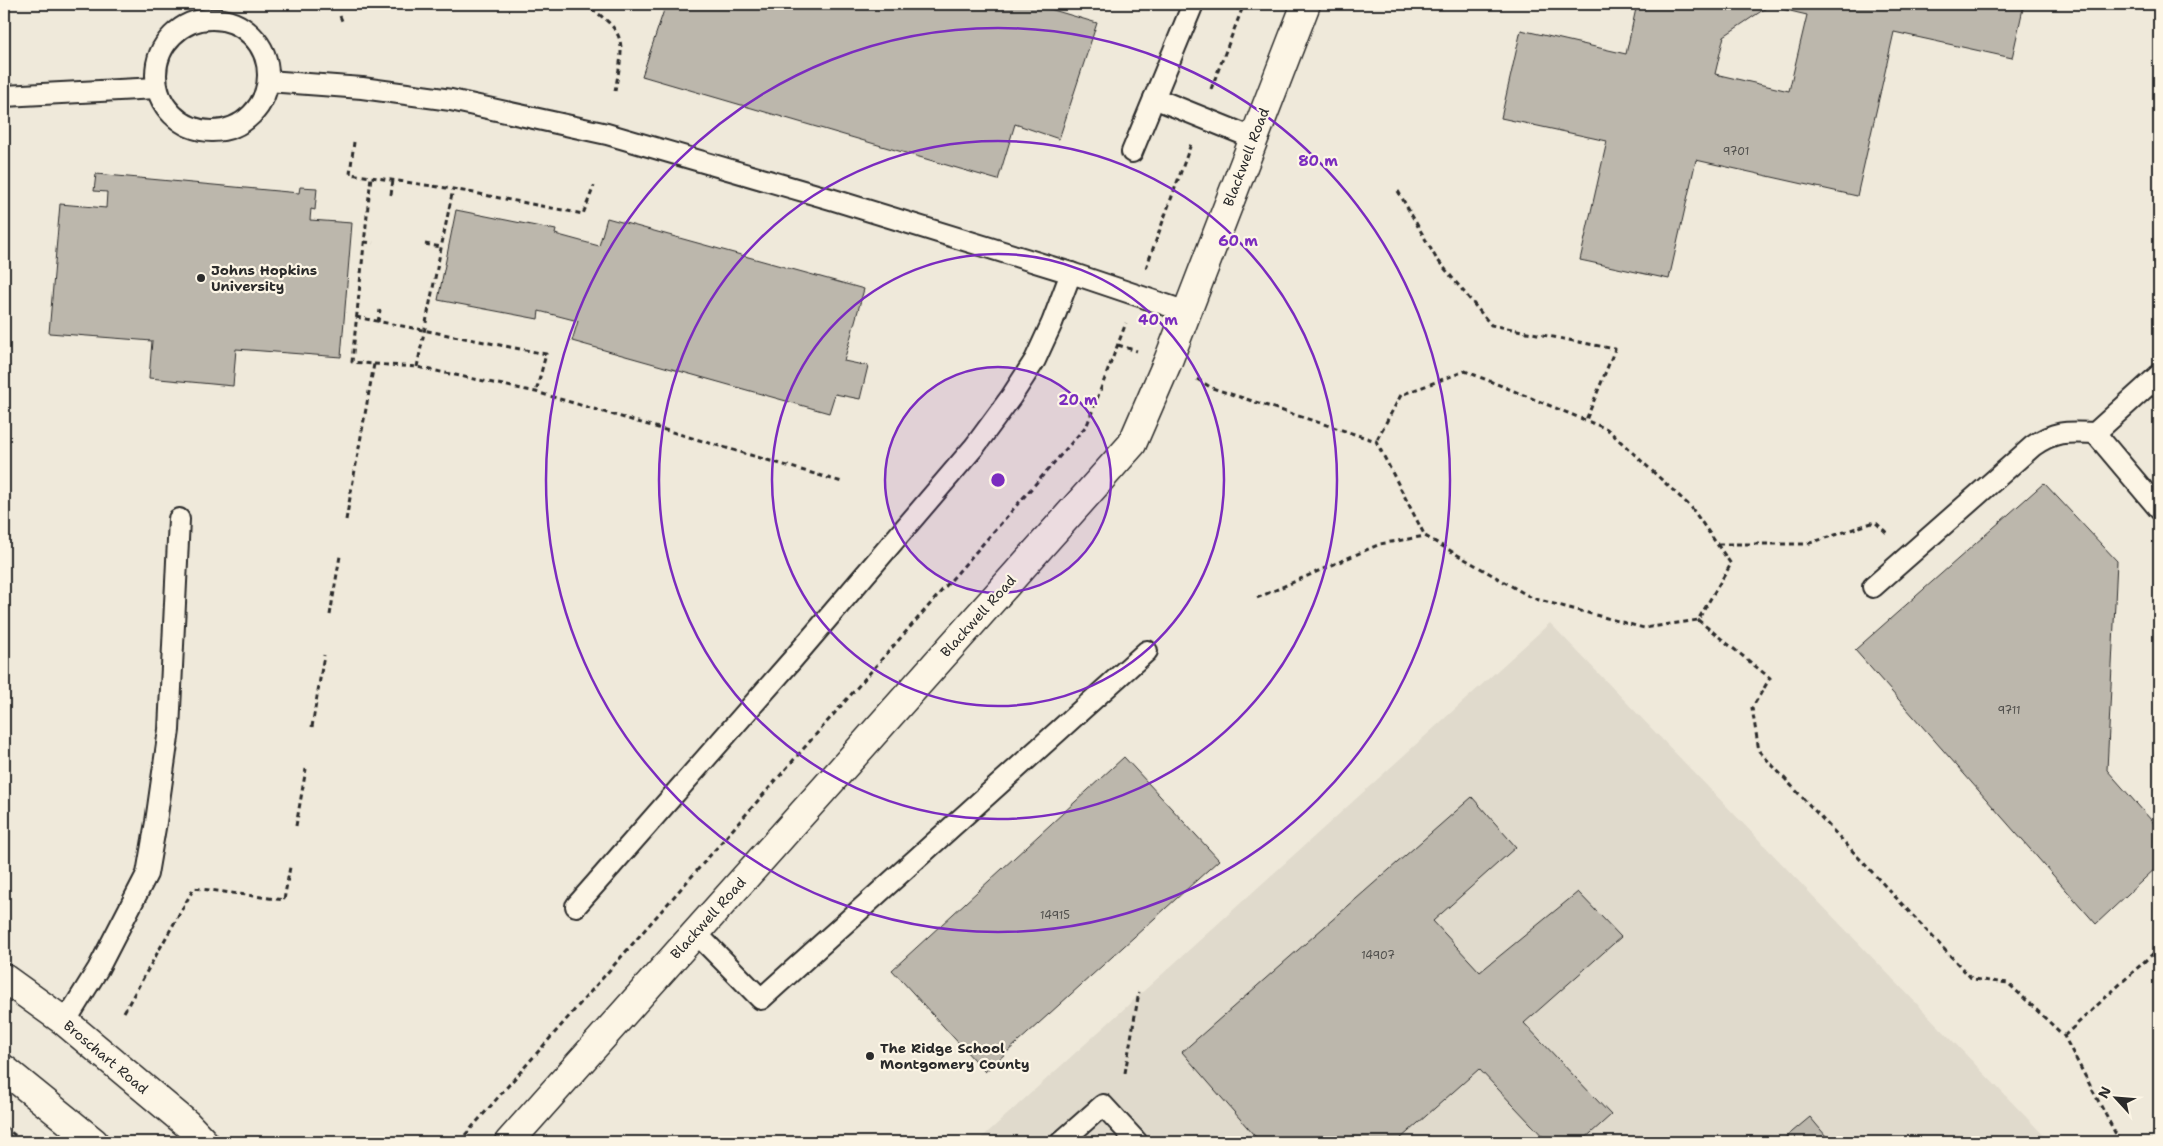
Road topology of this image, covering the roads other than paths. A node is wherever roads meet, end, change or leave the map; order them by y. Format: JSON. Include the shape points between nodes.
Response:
{"nodes":[{"id":1,"x":1193,"y":4,"type":"edge"},
{"id":2,"x":1306,"y":4,"type":"edge"},
{"id":3,"x":216,"y":11,"type":"edge"},
{"id":4,"x":268,"y":81,"type":"junction"},
{"id":5,"x":158,"y":88,"type":"junction"},
{"id":6,"x":4,"y":96,"type":"edge"},
{"id":7,"x":1154,"y":98,"type":"junction"},
{"id":8,"x":1253,"y":138,"type":"junction"},
{"id":9,"x":1132,"y":152,"type":"dead end"},
{"id":10,"x":1071,"y":273,"type":"junction"},
{"id":11,"x":1186,"y":312,"type":"junction"},
{"id":12,"x":2159,"y":375,"type":"edge"},
{"id":13,"x":2095,"y":434,"type":"junction"},
{"id":14,"x":2159,"y":509,"type":"edge"},
{"id":15,"x":179,"y":519,"type":"dead end"},
{"id":16,"x":1873,"y":587,"type":"dead end"},
{"id":17,"x":1147,"y":651,"type":"dead end"},
{"id":18,"x":576,"y":906,"type":"dead end"},
{"id":19,"x":695,"y":932,"type":"junction"},
{"id":20,"x":4,"y":978,"type":"edge"},
{"id":21,"x":65,"y":1022,"type":"junction"},
{"id":22,"x":4,"y":1069,"type":"edge"},
{"id":23,"x":94,"y":1142,"type":"edge"},
{"id":24,"x":204,"y":1142,"type":"edge"},
{"id":25,"x":509,"y":1142,"type":"edge"},
{"id":26,"x":1061,"y":1142,"type":"edge"},
{"id":27,"x":1137,"y":1142,"type":"edge"}],
"edges":[{"from":1,"to":7,"type":"lane"},
{"from":2,"to":8,"type":"street","name":"Blackwell Road"},
{"from":3,"to":4,"type":"lane","via":[[254,37],[264,53]]},
{"from":3,"to":5,"type":"lane","via":[[181,28],[169,39],[158,62]]},
{"from":4,"to":5,"type":"lane","via":[[259,106],[246,120],[230,128],[211,131],[193,128],[177,119],[164,105]]},
{"from":4,"to":10,"type":"lane","via":[[362,88],[451,100],[607,134]]},
{"from":5,"to":6,"type":"lane"},
{"from":7,"to":8,"type":"lane"},
{"from":7,"to":9,"type":"lane"},
{"from":8,"to":11,"type":"street","name":"Blackwell Road"},
{"from":10,"to":11,"type":"lane"},
{"from":10,"to":18,"type":"lane","via":[[1035,360],[975,446]]},
{"from":11,"to":19,"type":"street","name":"Blackwell Road","via":[[1132,444]]},
{"from":12,"to":13,"type":"lane"},
{"from":13,"to":14,"type":"lane"},
{"from":13,"to":16,"type":"lane","via":[[2063,432],[2048,436],[2033,446]]},
{"from":15,"to":21,"type":"lane","via":[[169,730],[147,874],[98,968]]},
{"from":17,"to":19,"type":"lane","via":[[761,999]]},
{"from":19,"to":25,"type":"street","name":"Blackwell Road"},
{"from":20,"to":21,"type":"street","name":"Broschart Road"},
{"from":21,"to":24,"type":"street","name":"Broschart Road","via":[[187,1124]]},
{"from":22,"to":23,"type":"street"},
{"from":26,"to":27,"type":"lane","via":[[1103,1105]]}]}
